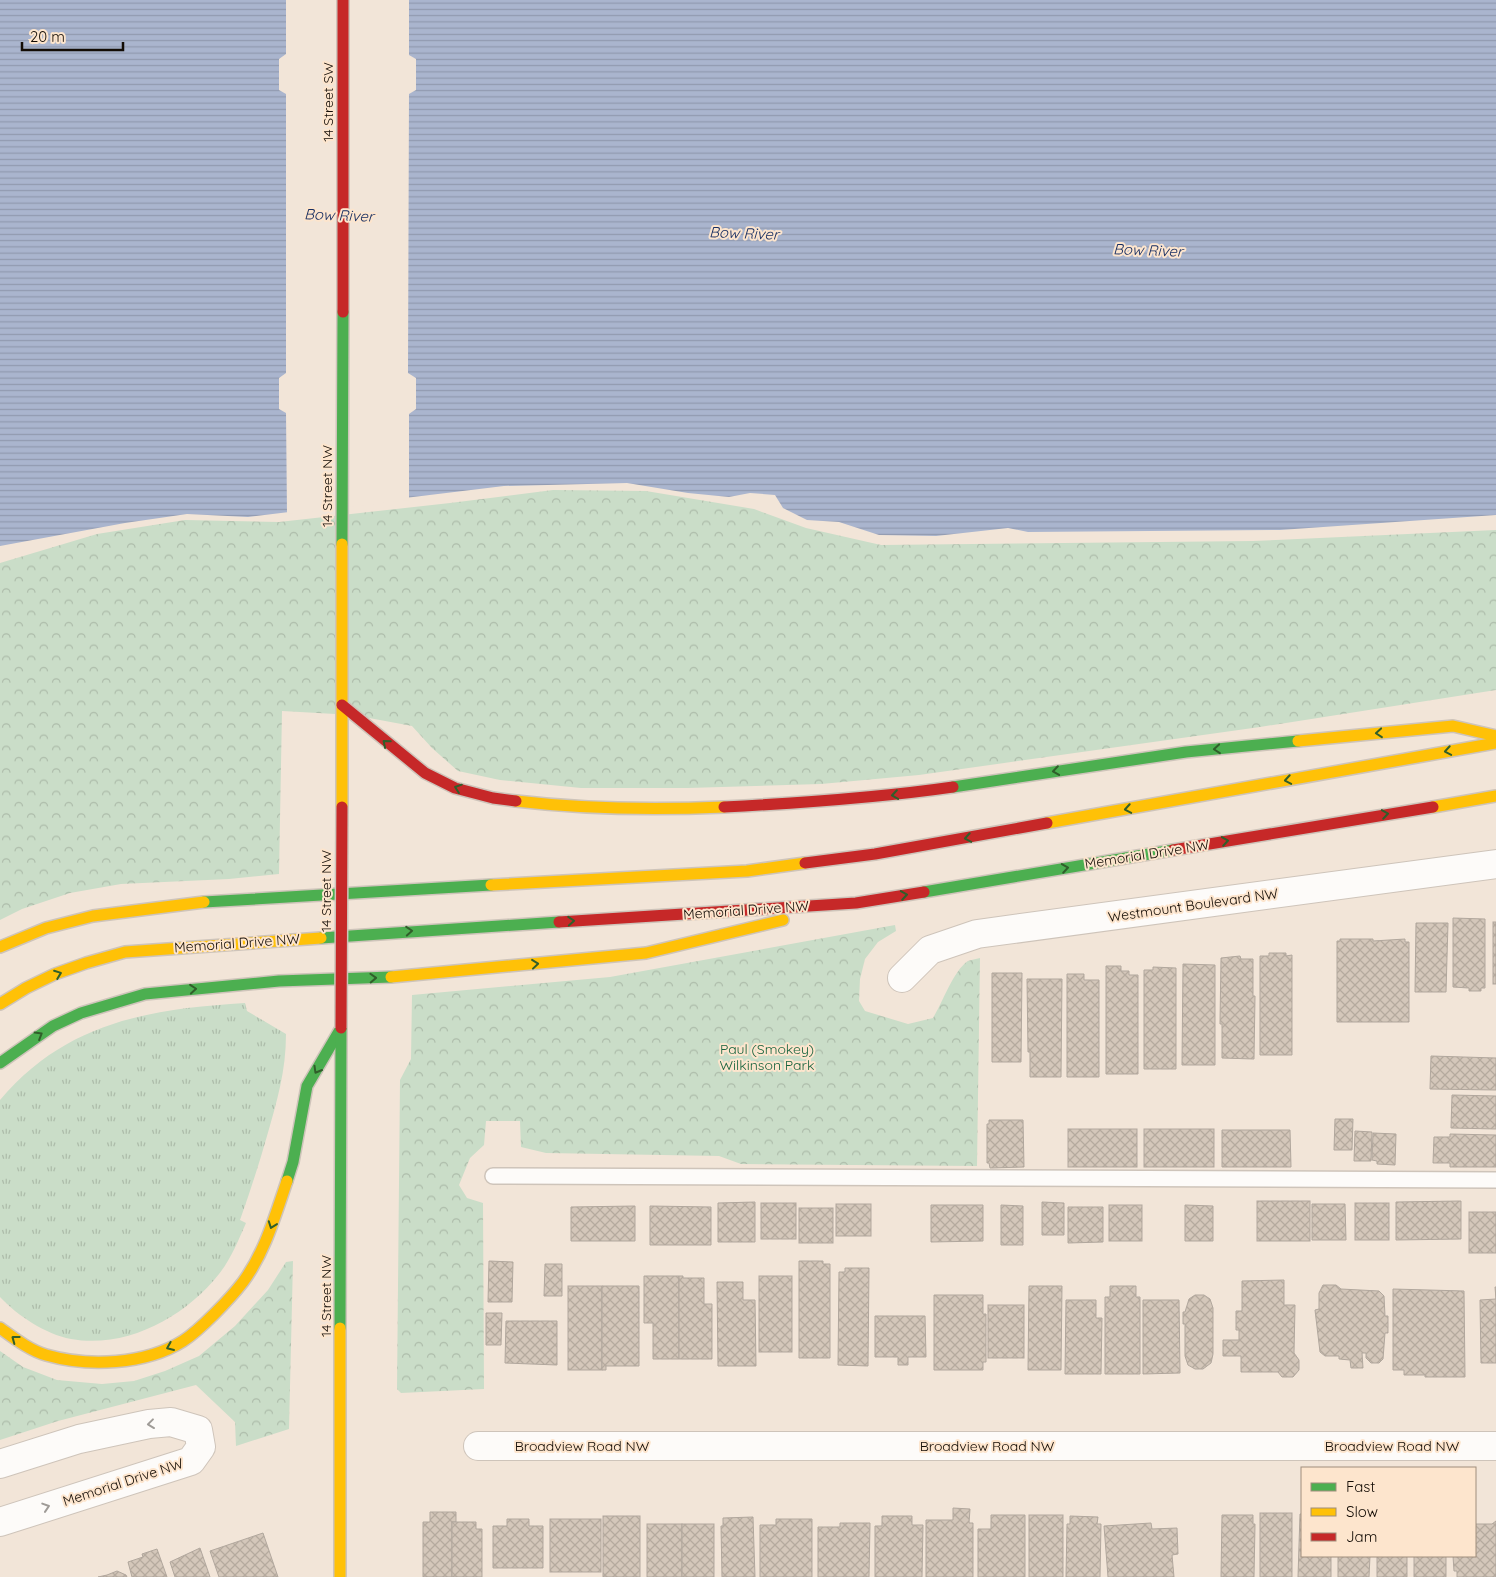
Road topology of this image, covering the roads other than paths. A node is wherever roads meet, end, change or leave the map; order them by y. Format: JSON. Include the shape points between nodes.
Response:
{"nodes":[{"id":1,"x":343,"y":0,"type":"edge"},
{"id":2,"x":342,"y":205,"type":"joint"},
{"id":3,"x":342,"y":706,"type":"junction"},
{"id":4,"x":1496,"y":736,"type":"edge"},
{"id":5,"x":1496,"y":743,"type":"edge"},
{"id":6,"x":1496,"y":796,"type":"edge"},
{"id":7,"x":1496,"y":864,"type":"edge"},
{"id":8,"x":856,"y":903,"type":"junction"},
{"id":9,"x":0,"y":947,"type":"edge"},
{"id":10,"x":902,"y":978,"type":"dead end"},
{"id":11,"x":0,"y":1004,"type":"edge"},
{"id":12,"x":341,"y":1028,"type":"junction"},
{"id":13,"x":0,"y":1063,"type":"edge"},
{"id":14,"x":493,"y":1176,"type":"dead end"},
{"id":15,"x":1496,"y":1180,"type":"edge"},
{"id":16,"x":0,"y":1328,"type":"edge"},
{"id":17,"x":478,"y":1446,"type":"dead end"},
{"id":18,"x":1496,"y":1446,"type":"edge"},
{"id":19,"x":0,"y":1464,"type":"edge"},
{"id":20,"x":0,"y":1522,"type":"edge"},
{"id":21,"x":340,"y":1577,"type":"edge"}],
"edges":[{"from":1,"to":2,"type":"main road","name":"14 Street SW"},
{"from":2,"to":3,"type":"main road","name":"14 Street NW"},
{"from":4,"to":3,"type":"main road","one_way":true,"via":[[1453,726],[1186,752],[891,796],[700,808],[607,807],[493,798],[455,788],[424,773]]},
{"from":3,"to":12,"type":"main road","name":"14 Street NW","bridge":true},
{"from":5,"to":9,"type":"main road","one_way":true,"via":[[875,854],[748,871],[213,901],[93,916],[46,928]]},
{"from":8,"to":6,"type":"main road","name":"Memorial Drive NW","one_way":true},
{"from":7,"to":10,"type":"street","name":"Westmount Boulevard NW","via":[[977,934],[930,950]]},
{"from":11,"to":8,"type":"main road","name":"Memorial Drive NW","one_way":true,"via":[[18,991],[52,976],[118,954],[191,946]]},
{"from":13,"to":8,"type":"main road","one_way":true,"via":[[53,1026],[81,1012],[145,994],[279,981],[403,976],[646,953]]},
{"from":12,"to":16,"type":"main road","one_way":true,"via":[[307,1086],[293,1162],[266,1242],[243,1282],[183,1342],[147,1357],[117,1362],[82,1361],[45,1355],[20,1343]]},
{"from":12,"to":21,"type":"main road","name":"14 Street NW"},
{"from":14,"to":15,"type":"lane"},
{"from":17,"to":18,"type":"street","name":"Broadview Road NW"},
{"from":20,"to":19,"type":"street","name":"Memorial Drive NW","one_way":true,"via":[[191,1461],[200,1447],[198,1430],[172,1422],[149,1424],[79,1439]]}]}
